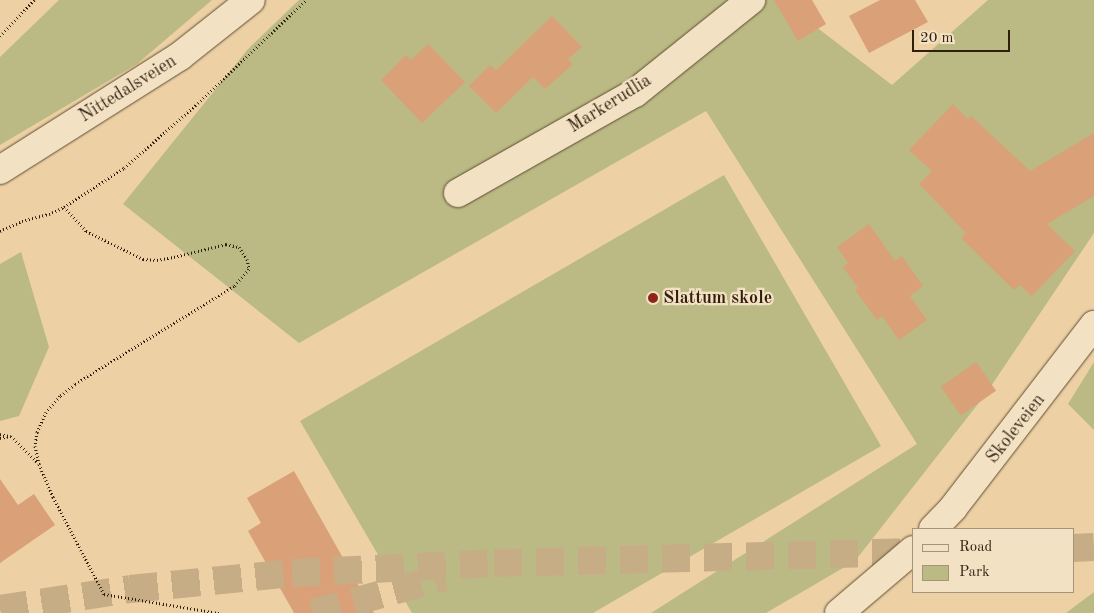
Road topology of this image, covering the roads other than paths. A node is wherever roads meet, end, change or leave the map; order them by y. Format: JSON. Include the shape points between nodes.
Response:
{"nodes":[{"id":1,"x":251,"y":0,"type":"edge"},
{"id":2,"x":751,"y":0,"type":"edge"},
{"id":3,"x":0,"y":170,"type":"edge"},
{"id":4,"x":458,"y":193,"type":"dead end"},
{"id":5,"x":1094,"y":325,"type":"edge"},
{"id":6,"x":935,"y":528,"type":"edge"},
{"id":7,"x":912,"y":551,"type":"edge"},
{"id":8,"x":839,"y":613,"type":"edge"}],
"edges":[{"from":1,"to":3,"type":"street","name":"Nittedalsveien","via":[[180,56]]},
{"from":2,"to":4,"type":"street","name":"Markerudlia","via":[[635,93]]},
{"from":5,"to":6,"type":"street","name":"Skoleveien"},
{"from":7,"to":8,"type":"street"}]}
